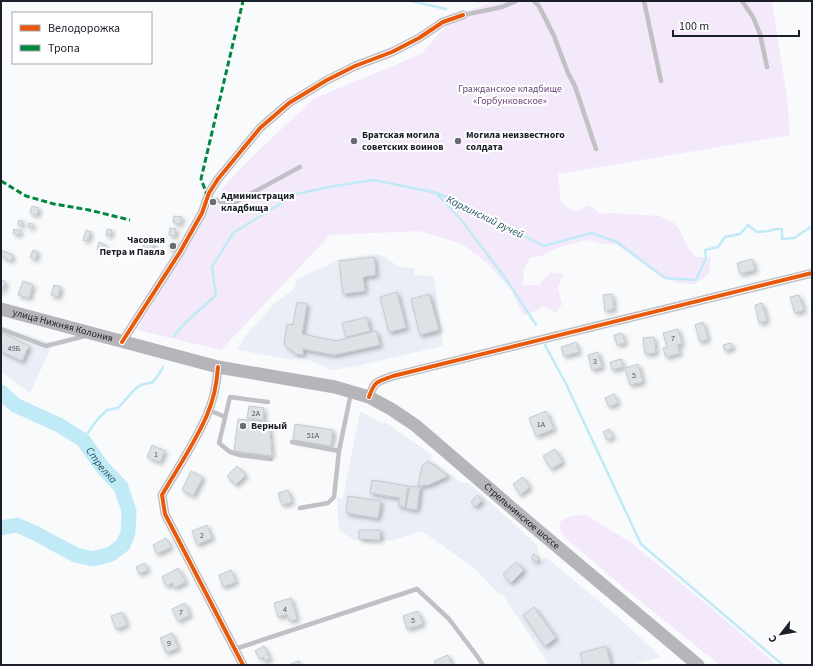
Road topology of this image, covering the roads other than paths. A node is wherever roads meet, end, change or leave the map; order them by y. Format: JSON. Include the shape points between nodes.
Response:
{"nodes":[{"id":1,"x":516,"y":1,"type":"edge"},
{"id":2,"x":534,"y":1,"type":"edge"},
{"id":3,"x":644,"y":1,"type":"edge"},
{"id":4,"x":742,"y":1,"type":"edge"},
{"id":5,"x":463,"y":15,"type":"joint"},
{"id":6,"x":767,"y":68,"type":"dead end"},
{"id":7,"x":661,"y":81,"type":"dead end"},
{"id":8,"x":596,"y":149,"type":"dead end"},
{"id":9,"x":300,"y":167,"type":"dead end"},
{"id":10,"x":208,"y":197,"type":"junction"},
{"id":11,"x":812,"y":273,"type":"edge"},
{"id":12,"x":1,"y":309,"type":"edge"},
{"id":13,"x":1,"y":329,"type":"edge"},
{"id":14,"x":93,"y":334,"type":"junction"},
{"id":15,"x":122,"y":342,"type":"junction"},
{"id":16,"x":218,"y":367,"type":"junction"},
{"id":17,"x":335,"y":387,"type":"joint"},
{"id":18,"x":351,"y":391,"type":"junction"},
{"id":19,"x":369,"y":398,"type":"junction"},
{"id":20,"x":268,"y":402,"type":"dead end"},
{"id":21,"x":209,"y":410,"type":"junction"},
{"id":22,"x":226,"y":417,"type":"junction"},
{"id":23,"x":292,"y":442,"type":"dead end"},
{"id":24,"x":339,"y":451,"type":"junction"},
{"id":25,"x":271,"y":459,"type":"dead end"},
{"id":26,"x":300,"y":508,"type":"dead end"},
{"id":27,"x":235,"y":649,"type":"junction"},
{"id":28,"x":243,"y":665,"type":"edge"},
{"id":29,"x":483,"y":665,"type":"edge"},
{"id":30,"x":698,"y":665,"type":"edge"}],
"edges":[{"from":1,"to":5,"type":"lane","via":[[502,7]]},
{"from":2,"to":8,"type":"lane","via":[[554,36],[575,86]]},
{"from":3,"to":7,"type":"lane"},
{"from":4,"to":6,"type":"lane","via":[[760,34]]},
{"from":5,"to":10,"type":"street","via":[[443,22],[392,52],[326,80],[289,103],[260,128],[218,179]]},
{"from":9,"to":10,"type":"lane","via":[[230,205]]},
{"from":10,"to":15,"type":"street","via":[[180,252]]},
{"from":11,"to":19,"type":"street","via":[[393,376],[376,382]]},
{"from":12,"to":14,"type":"main road","name":"улица Нижняя Колония"},
{"from":13,"to":14,"type":"lane","via":[[46,346]]},
{"from":14,"to":15,"type":"main road","name":"улица Нижняя Колония"},
{"from":15,"to":16,"type":"main road","name":"улица Нижняя Колония"},
{"from":16,"to":17,"type":"main road","name":"улица Нижняя Колония"},
{"from":16,"to":21,"type":"street"},
{"from":17,"to":18,"type":"main road","name":"Стрельнинское шоссе"},
{"from":18,"to":19,"type":"main road","name":"Стрельнинское шоссе"},
{"from":18,"to":24,"type":"lane"},
{"from":19,"to":30,"type":"main road","name":"Стрельнинское шоссе","via":[[415,425]]},
{"from":20,"to":22,"type":"lane","via":[[230,397]]},
{"from":21,"to":22,"type":"lane"},
{"from":21,"to":27,"type":"street","via":[[162,495],[165,514]]},
{"from":22,"to":25,"type":"lane","via":[[219,443],[235,454]]},
{"from":23,"to":24,"type":"lane"},
{"from":24,"to":26,"type":"lane","via":[[334,497],[328,503]]},
{"from":27,"to":28,"type":"street"},
{"from":27,"to":29,"type":"lane","via":[[416,589],[449,619]]}]}
